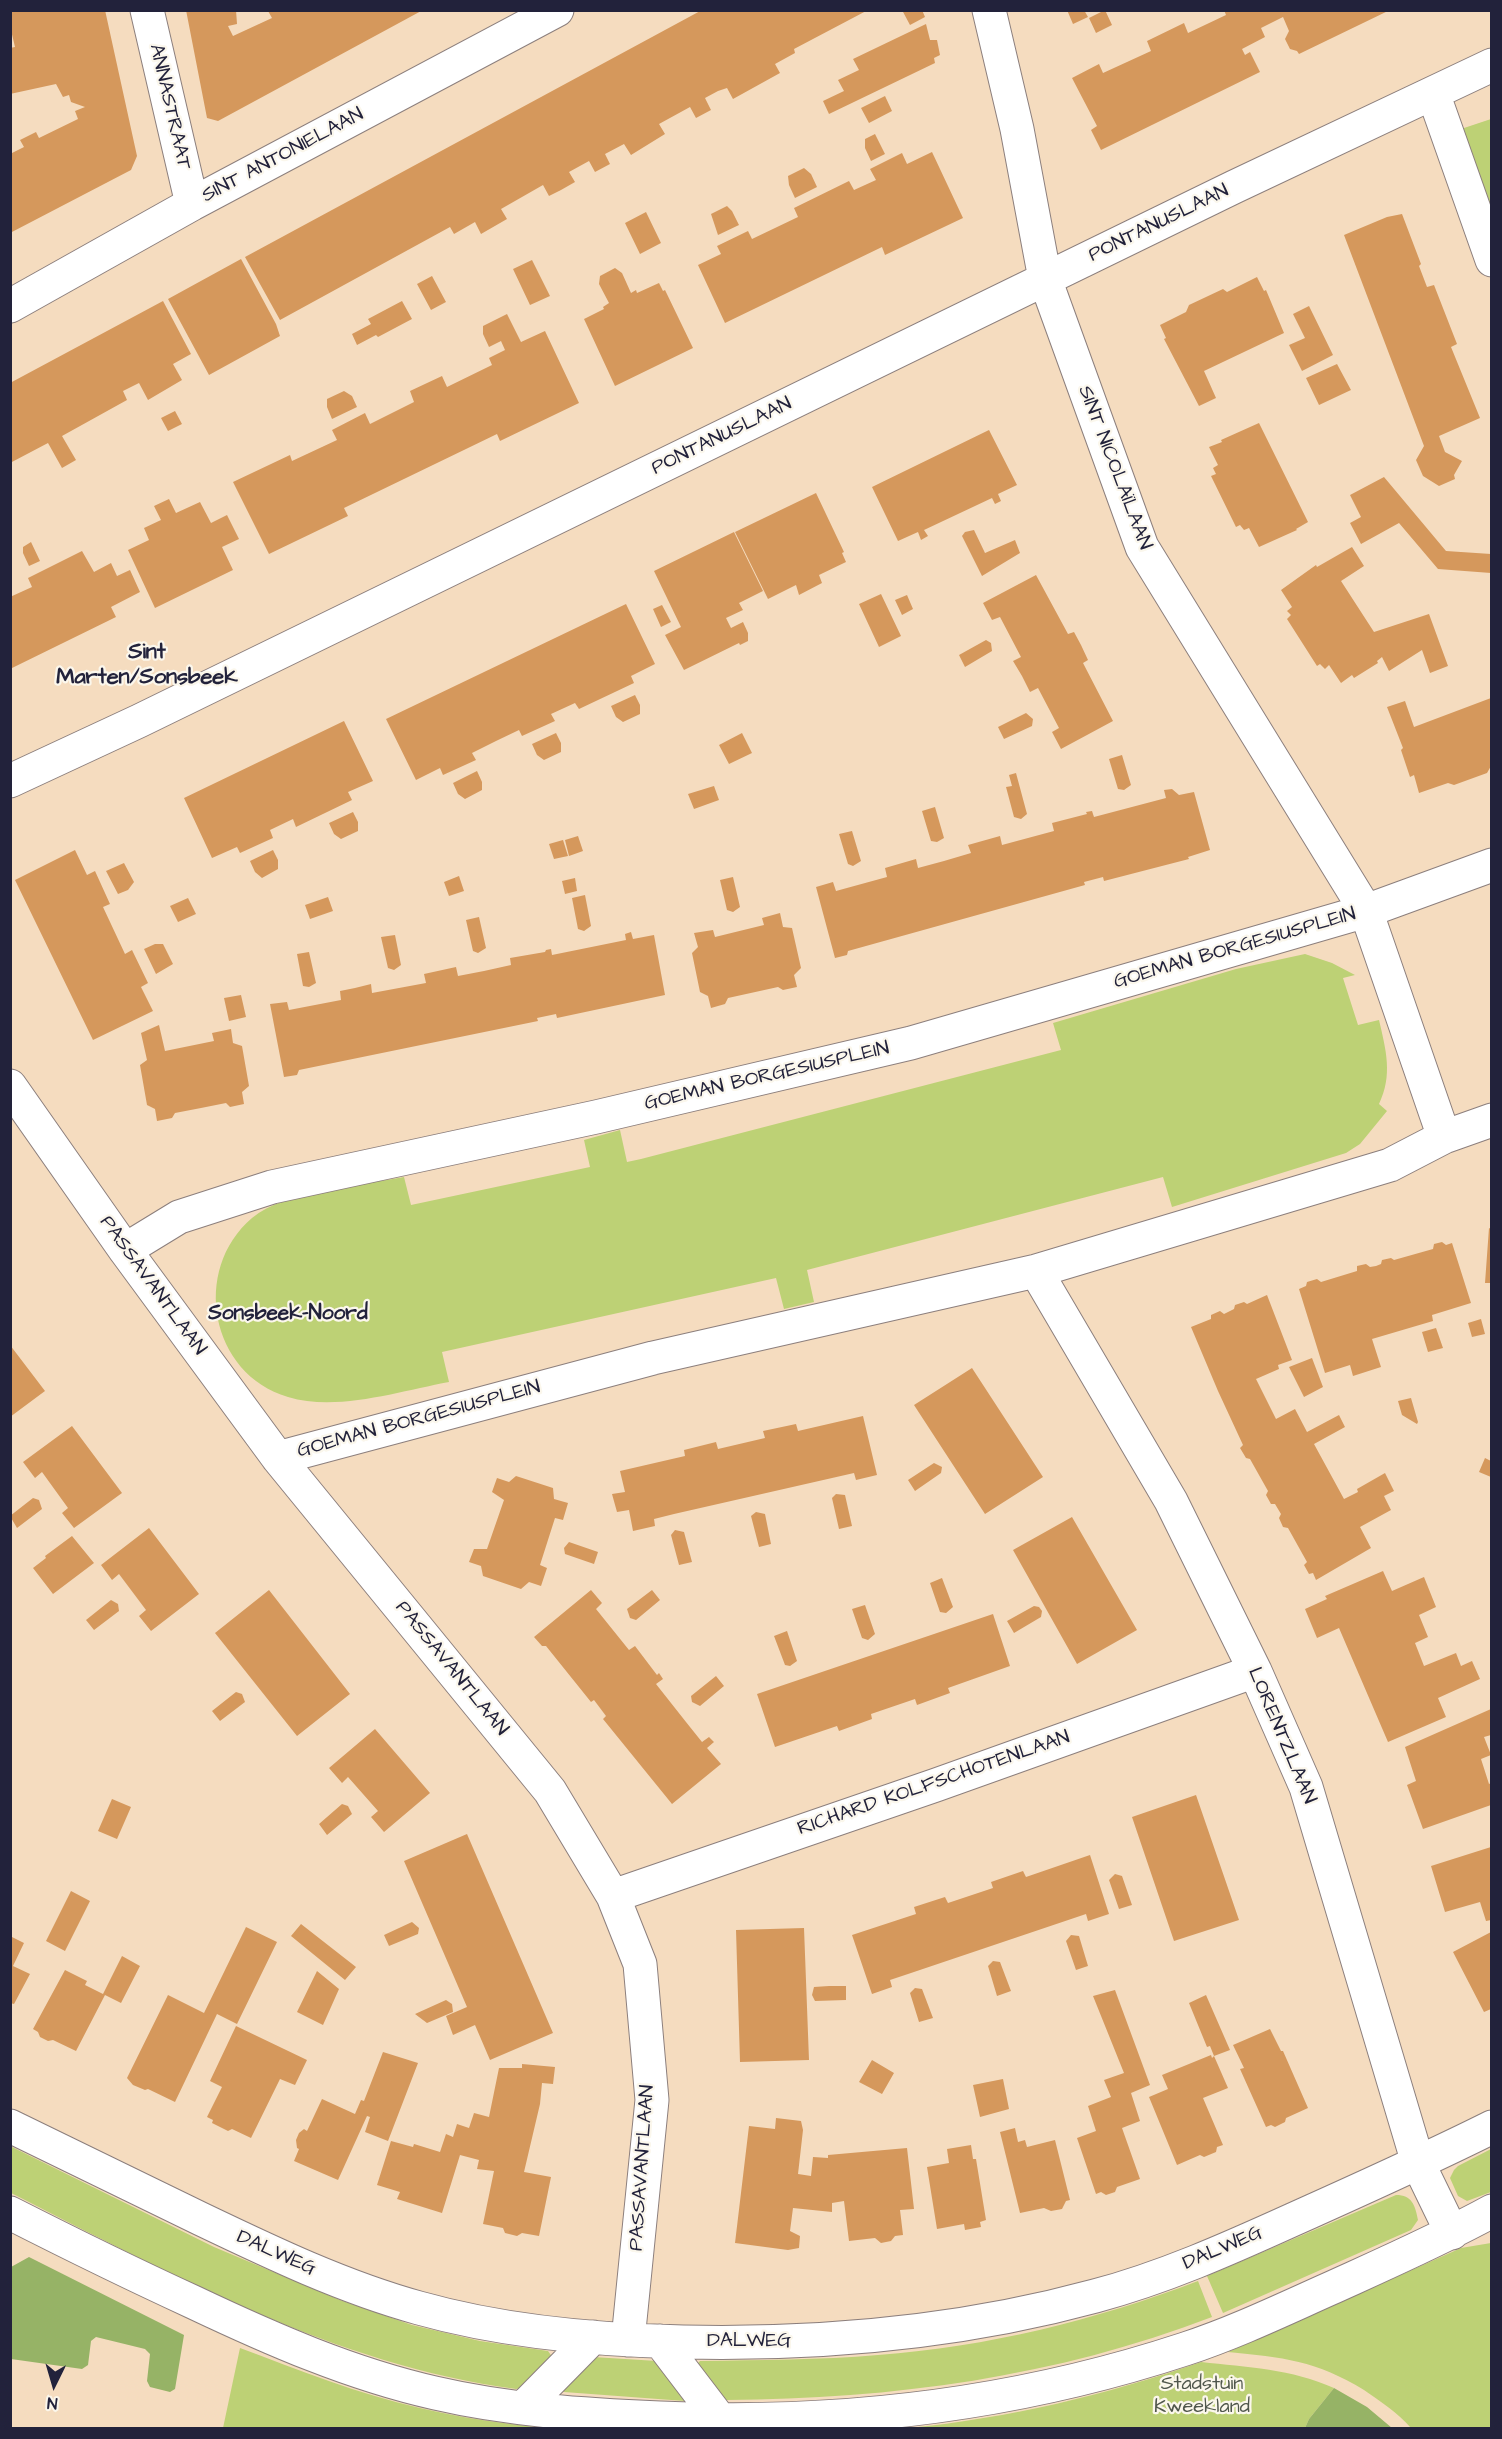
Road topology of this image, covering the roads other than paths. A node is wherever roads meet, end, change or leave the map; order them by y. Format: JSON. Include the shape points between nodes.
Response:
{"nodes":[{"id":1,"x":147,"y":10,"type":"edge"},
{"id":2,"x":557,"y":10,"type":"edge"},
{"id":3,"x":989,"y":10,"type":"edge"},
{"id":4,"x":1491,"y":66,"type":"edge"},
{"id":5,"x":1433,"y":93,"type":"junction"},
{"id":6,"x":192,"y":204,"type":"junction"},
{"id":7,"x":1491,"y":260,"type":"edge"},
{"id":8,"x":1045,"y":279,"type":"junction"},
{"id":9,"x":10,"y":306,"type":"edge"},
{"id":10,"x":10,"y":781,"type":"edge"},
{"id":11,"x":1491,"y":865,"type":"edge"},
{"id":12,"x":1366,"y":911,"type":"junction"},
{"id":13,"x":10,"y":1086,"type":"edge"},
{"id":14,"x":1491,"y":1120,"type":"edge"},
{"id":15,"x":1444,"y":1137,"type":"junction"},
{"id":16,"x":125,"y":1250,"type":"junction"},
{"id":17,"x":1036,"y":1271,"type":"junction"},
{"id":18,"x":278,"y":1458,"type":"junction"},
{"id":19,"x":1255,"y":1671,"type":"junction"},
{"id":20,"x":613,"y":1896,"type":"junction"},
{"id":21,"x":10,"y":2126,"type":"edge"},
{"id":22,"x":1491,"y":2127,"type":"edge"},
{"id":23,"x":1418,"y":2163,"type":"junction"},
{"id":24,"x":1491,"y":2211,"type":"edge"},
{"id":25,"x":10,"y":2213,"type":"edge"},
{"id":26,"x":1452,"y":2233,"type":"junction"},
{"id":27,"x":593,"y":2337,"type":"junction"},
{"id":28,"x":644,"y":2341,"type":"junction"},
{"id":29,"x":523,"y":2408,"type":"junction"},
{"id":30,"x":720,"y":2421,"type":"junction"}],
"edges":[{"from":1,"to":6,"type":"street","name":"ANNASTRAAT"},
{"from":2,"to":6,"type":"street","name":"SINT ANTONIELAAN"},
{"from":3,"to":8,"type":"street","name":"SINT NICOLAÏLAAN","via":[[1017,129]]},
{"from":4,"to":5,"type":"street","name":"PONTANUSLAAN"},
{"from":5,"to":7,"type":"street"},
{"from":5,"to":8,"type":"street","name":"PONTANUSLAAN"},
{"from":6,"to":9,"type":"street","name":"SINT ANTONIELAAN"},
{"from":8,"to":10,"type":"street","name":"PONTANUSLAAN"},
{"from":8,"to":12,"type":"street","name":"SINT NICOLAÏLAAN","via":[[1142,547]]},
{"from":11,"to":12,"type":"street"},
{"from":12,"to":15,"type":"street","name":"GOEMAN BORGESIUSPLEIN"},
{"from":12,"to":16,"type":"street","name":"GOEMAN BORGESIUSPLEIN","via":[[911,1043],[272,1187],[179,1217]]},
{"from":13,"to":16,"type":"street","name":"PASSAVANTLAAN"},
{"from":14,"to":15,"type":"street"},
{"from":15,"to":17,"type":"street","name":"GOEMAN BORGESIUSPLEIN","via":[[1389,1165]]},
{"from":16,"to":18,"type":"street","name":"PASSAVANTLAAN"},
{"from":17,"to":18,"type":"street","name":"GOEMAN BORGESIUSPLEIN","via":[[653,1358]]},
{"from":17,"to":19,"type":"street","name":"LORENTZLAAN","via":[[1171,1501]]},
{"from":18,"to":20,"type":"street","name":"PASSAVANTLAAN","via":[[550,1791]]},
{"from":19,"to":20,"type":"street","name":"RICHARD KOLFSCHOTENLAAN"},
{"from":19,"to":23,"type":"street","name":"LORENTZLAAN","via":[[1306,1787]]},
{"from":20,"to":28,"type":"street","name":"PASSAVANTLAAN","via":[[640,1964],[652,2100]]},
{"from":21,"to":27,"type":"street","name":"DALWEG","via":[[283,2259],[350,2286],[482,2324]]},
{"from":22,"to":23,"type":"street","name":"DALWEG"},
{"from":23,"to":26,"type":"street","name":"LORENTZLAAN"},
{"from":23,"to":28,"type":"street","name":"DALWEG","via":[[1197,2262],[1097,2296],[1000,2319],[908,2334],[823,2341]]},
{"from":24,"to":26,"type":"street"},
{"from":25,"to":29,"type":"street","via":[[295,2348],[436,2394]]},
{"from":26,"to":30,"type":"street","via":[[1228,2334],[1055,2386],[903,2411],[813,2419]]},
{"from":27,"to":28,"type":"street","name":"DALWEG"},
{"from":27,"to":29,"type":"street"},
{"from":28,"to":30,"type":"street"},
{"from":29,"to":30,"type":"street"}]}
